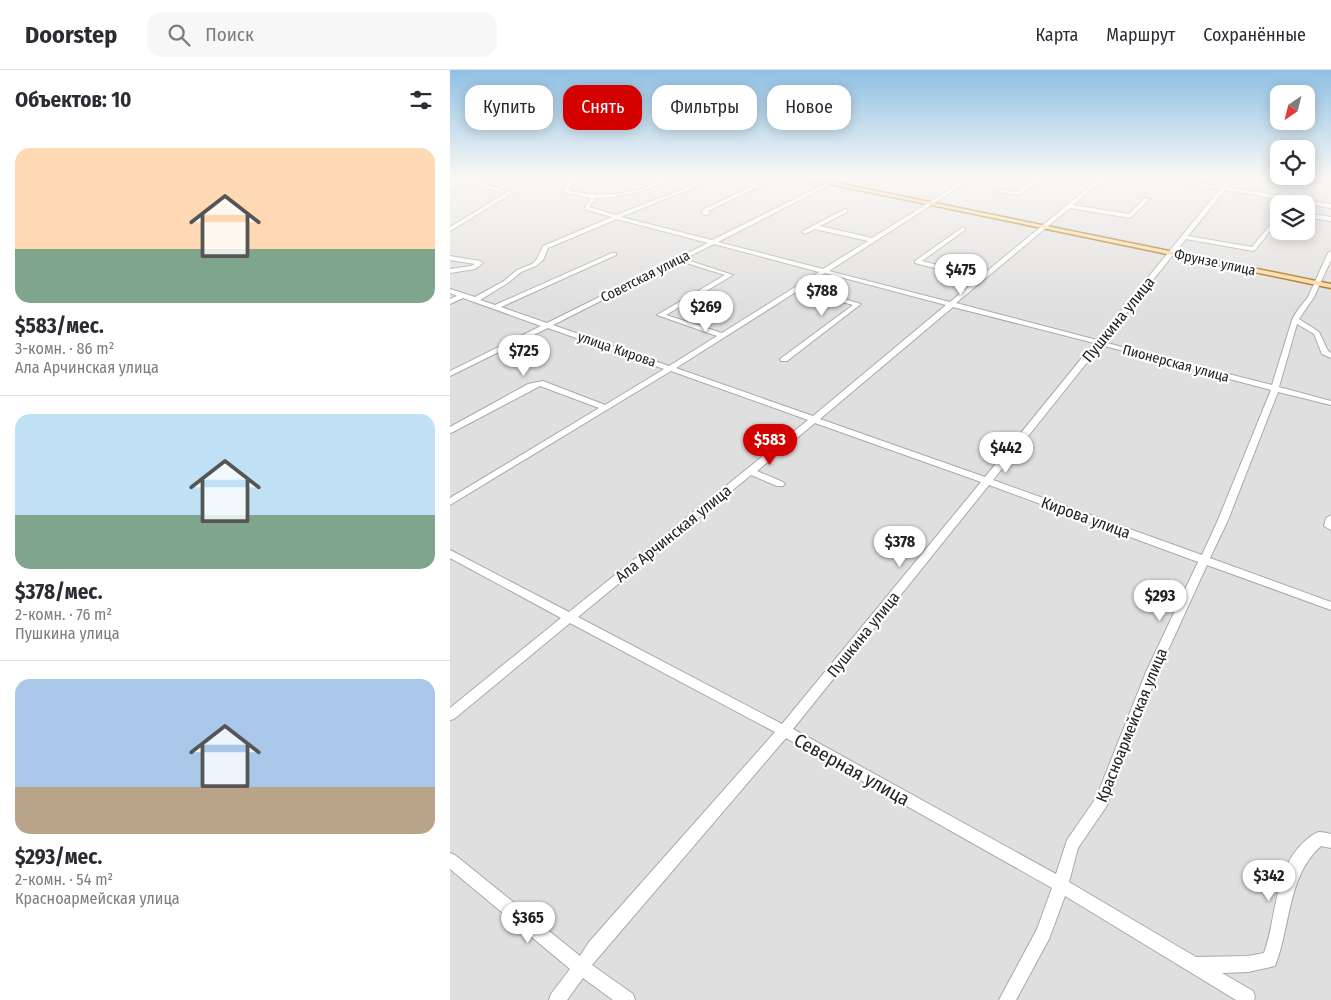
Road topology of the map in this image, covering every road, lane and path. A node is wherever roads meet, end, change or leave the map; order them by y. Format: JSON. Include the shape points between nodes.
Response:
{"nodes":[{"id":1,"x":463,"y":221,"type":"edge"},
{"id":2,"x":606,"y":221,"type":"edge"},
{"id":3,"x":633,"y":221,"type":"edge"},
{"id":4,"x":754,"y":221,"type":"edge"},
{"id":5,"x":826,"y":221,"type":"edge"},
{"id":6,"x":901,"y":221,"type":"edge"},
{"id":7,"x":1026,"y":221,"type":"edge"},
{"id":8,"x":1049,"y":221,"type":"edge"},
{"id":9,"x":1197,"y":221,"type":"edge"},
{"id":10,"x":1044,"y":225,"type":"junction"},
{"id":11,"x":816,"y":227,"type":"junction"},
{"id":12,"x":963,"y":228,"type":"dead end"},
{"id":13,"x":1270,"y":228,"type":"edge"},
{"id":14,"x":450,"y":229,"type":"edge"},
{"id":15,"x":806,"y":232,"type":"dead end"},
{"id":16,"x":1185,"y":237,"type":"junction"},
{"id":17,"x":872,"y":240,"type":"junction"},
{"id":18,"x":712,"y":242,"type":"junction"},
{"id":19,"x":1172,"y":252,"type":"junction"},
{"id":20,"x":1331,"y":253,"type":"edge"},
{"id":21,"x":614,"y":254,"type":"dead end"},
{"id":22,"x":450,"y":258,"type":"edge"},
{"id":23,"x":679,"y":259,"type":"junction"},
{"id":24,"x":450,"y":270,"type":"edge"},
{"id":25,"x":822,"y":271,"type":"junction"},
{"id":26,"x":980,"y":278,"type":"junction"},
{"id":27,"x":1318,"y":282,"type":"junction"},
{"id":28,"x":1331,"y":284,"type":"edge"},
{"id":29,"x":797,"y":287,"type":"junction"},
{"id":30,"x":450,"y":291,"type":"edge"},
{"id":31,"x":464,"y":295,"type":"junction"},
{"id":32,"x":475,"y":300,"type":"junction"},
{"id":33,"x":450,"y":302,"type":"edge"},
{"id":34,"x":950,"y":305,"type":"junction"},
{"id":35,"x":495,"y":307,"type":"junction"},
{"id":36,"x":1295,"y":320,"type":"junction"},
{"id":37,"x":548,"y":325,"type":"junction"},
{"id":38,"x":722,"y":335,"type":"junction"},
{"id":39,"x":1100,"y":343,"type":"junction"},
{"id":40,"x":1331,"y":356,"type":"edge"},
{"id":41,"x":784,"y":359,"type":"dead end"},
{"id":42,"x":671,"y":368,"type":"junction"},
{"id":43,"x":450,"y":374,"type":"edge"},
{"id":44,"x":1275,"y":388,"type":"junction"},
{"id":45,"x":1331,"y":394,"type":"edge"},
{"id":46,"x":1330,"y":403,"type":"edge"},
{"id":47,"x":606,"y":408,"type":"junction"},
{"id":48,"x":814,"y":420,"type":"junction"},
{"id":49,"x":450,"y":430,"type":"edge"},
{"id":50,"x":750,"y":471,"type":"junction"},
{"id":51,"x":988,"y":481,"type":"junction"},
{"id":52,"x":780,"y":484,"type":"dead end"},
{"id":53,"x":450,"y":502,"type":"edge"},
{"id":54,"x":1331,"y":518,"type":"edge"},
{"id":55,"x":1331,"y":527,"type":"edge"},
{"id":56,"x":450,"y":554,"type":"edge"},
{"id":57,"x":1204,"y":560,"type":"junction"},
{"id":58,"x":1331,"y":606,"type":"edge"},
{"id":59,"x":568,"y":616,"type":"junction"},
{"id":60,"x":450,"y":714,"type":"edge"},
{"id":61,"x":784,"y":731,"type":"junction"},
{"id":62,"x":1331,"y":841,"type":"edge"},
{"id":63,"x":450,"y":860,"type":"edge"},
{"id":64,"x":1061,"y":884,"type":"junction"},
{"id":65,"x":1193,"y":965,"type":"junction"},
{"id":66,"x":582,"y":968,"type":"junction"},
{"id":67,"x":1247,"y":997,"type":"dead end"},
{"id":68,"x":556,"y":1000,"type":"edge"},
{"id":69,"x":628,"y":1000,"type":"edge"},
{"id":70,"x":1006,"y":1000,"type":"edge"}],
"edges":[{"from":1,"to":14,"type":"street"},
{"from":2,"to":32,"type":"street","via":[[545,247],[540,260],[534,265]]},
{"from":3,"to":18,"type":"street","name":"Пионерская улица"},
{"from":4,"to":18,"type":"street","name":"Советская улица"},
{"from":5,"to":11,"type":"street"},
{"from":6,"to":17,"type":"street"},
{"from":7,"to":10,"type":"main road","name":"Фрунзе улица"},
{"from":8,"to":10,"type":"street","name":"Ала Арчинская улица"},
{"from":9,"to":16,"type":"street","name":"Пушкина улица"},
{"from":10,"to":19,"type":"main road","name":"Фрунзе улица"},
{"from":10,"to":26,"type":"street","name":"Ала Арчинская улица"},
{"from":11,"to":15,"type":"street"},
{"from":11,"to":17,"type":"street"},
{"from":12,"to":26,"type":"street","via":[[917,262]]},
{"from":13,"to":16,"type":"street","via":[[1254,248]]},
{"from":16,"to":19,"type":"street","name":"Пушкина улица"},
{"from":17,"to":25,"type":"street"},
{"from":18,"to":23,"type":"street","name":"Советская улица"},
{"from":18,"to":25,"type":"street","name":"Пионерская улица"},
{"from":19,"to":27,"type":"main road","name":"Фрунзе улица"},
{"from":19,"to":39,"type":"street","name":"Пушкина улица"},
{"from":20,"to":27,"type":"street","name":"Красноармейская улица"},
{"from":21,"to":35,"type":"street"},
{"from":22,"to":24,"type":"street","via":[[480,262],[469,269]]},
{"from":23,"to":37,"type":"street","name":"Советская улица"},
{"from":23,"to":38,"type":"street","via":[[730,275],[660,315]]},
{"from":25,"to":29,"type":"street"},
{"from":25,"to":34,"type":"street","name":"Пионерская улица"},
{"from":26,"to":34,"type":"street","name":"Ала Арчинская улица"},
{"from":27,"to":28,"type":"main road","name":"Фрунзе улица"},
{"from":27,"to":36,"type":"street","name":"Красноармейская улица"},
{"from":29,"to":38,"type":"street"},
{"from":29,"to":41,"type":"street","via":[[858,304]]},
{"from":30,"to":31,"type":"street","name":"улица Кирова"},
{"from":31,"to":32,"type":"street","name":"улица Кирова"},
{"from":31,"to":33,"type":"street"},
{"from":32,"to":35,"type":"street","name":"улица Кирова"},
{"from":34,"to":39,"type":"street","name":"Пионерская улица"},
{"from":34,"to":48,"type":"street","name":"Ала Арчинская улица"},
{"from":35,"to":37,"type":"street","name":"улица Кирова"},
{"from":36,"to":40,"type":"street","via":[[1317,333],[1325,352]]},
{"from":36,"to":44,"type":"street","name":"Красноармейская улица"},
{"from":37,"to":42,"type":"street","name":"улица Кирова"},
{"from":37,"to":43,"type":"street","name":"Советская улица"},
{"from":38,"to":42,"type":"street"},
{"from":39,"to":44,"type":"street","name":"Пионерская улица"},
{"from":39,"to":51,"type":"street","name":"Пушкина улица"},
{"from":42,"to":47,"type":"street"},
{"from":42,"to":48,"type":"street","name":"Кирова улица"},
{"from":44,"to":46,"type":"street","name":"Пионерская улица"},
{"from":44,"to":57,"type":"street","name":"Красноармейская улица"},
{"from":45,"to":46,"type":"street"},
{"from":47,"to":49,"type":"street","via":[[540,383]]},
{"from":47,"to":53,"type":"street"},
{"from":48,"to":50,"type":"street","name":"Ала Арчинская улица"},
{"from":48,"to":51,"type":"street","name":"Кирова улица"},
{"from":50,"to":52,"type":"street"},
{"from":50,"to":59,"type":"street","name":"Ала Арчинская улица"},
{"from":51,"to":57,"type":"street","name":"Кирова улица"},
{"from":51,"to":61,"type":"street","name":"Пушкина улица"},
{"from":54,"to":55,"type":"street"},
{"from":56,"to":59,"type":"street","name":"Северная улица"},
{"from":57,"to":58,"type":"street","name":"Кирова улица"},
{"from":57,"to":64,"type":"street","name":"Красноармейская улица","via":[[1152,672],[1101,802],[1072,845]]},
{"from":59,"to":60,"type":"street","name":"Ала Арчинская улица"},
{"from":59,"to":61,"type":"street","name":"Северная улица"},
{"from":61,"to":64,"type":"street","name":"Северная улица"},
{"from":61,"to":66,"type":"street","name":"Пушкина улица","via":[[595,948]]},
{"from":62,"to":65,"type":"street","via":[[1318,839],[1308,846],[1294,866],[1276,945],[1269,960],[1248,964]]},
{"from":63,"to":66,"type":"street"},
{"from":64,"to":65,"type":"street","name":"Северная улица"},
{"from":64,"to":70,"type":"street","name":"Красноармейская улица","via":[[1043,934]]},
{"from":65,"to":67,"type":"street","name":"Северная улица"},
{"from":66,"to":68,"type":"street","name":"Пушкина улица"},
{"from":66,"to":69,"type":"street"}]}
